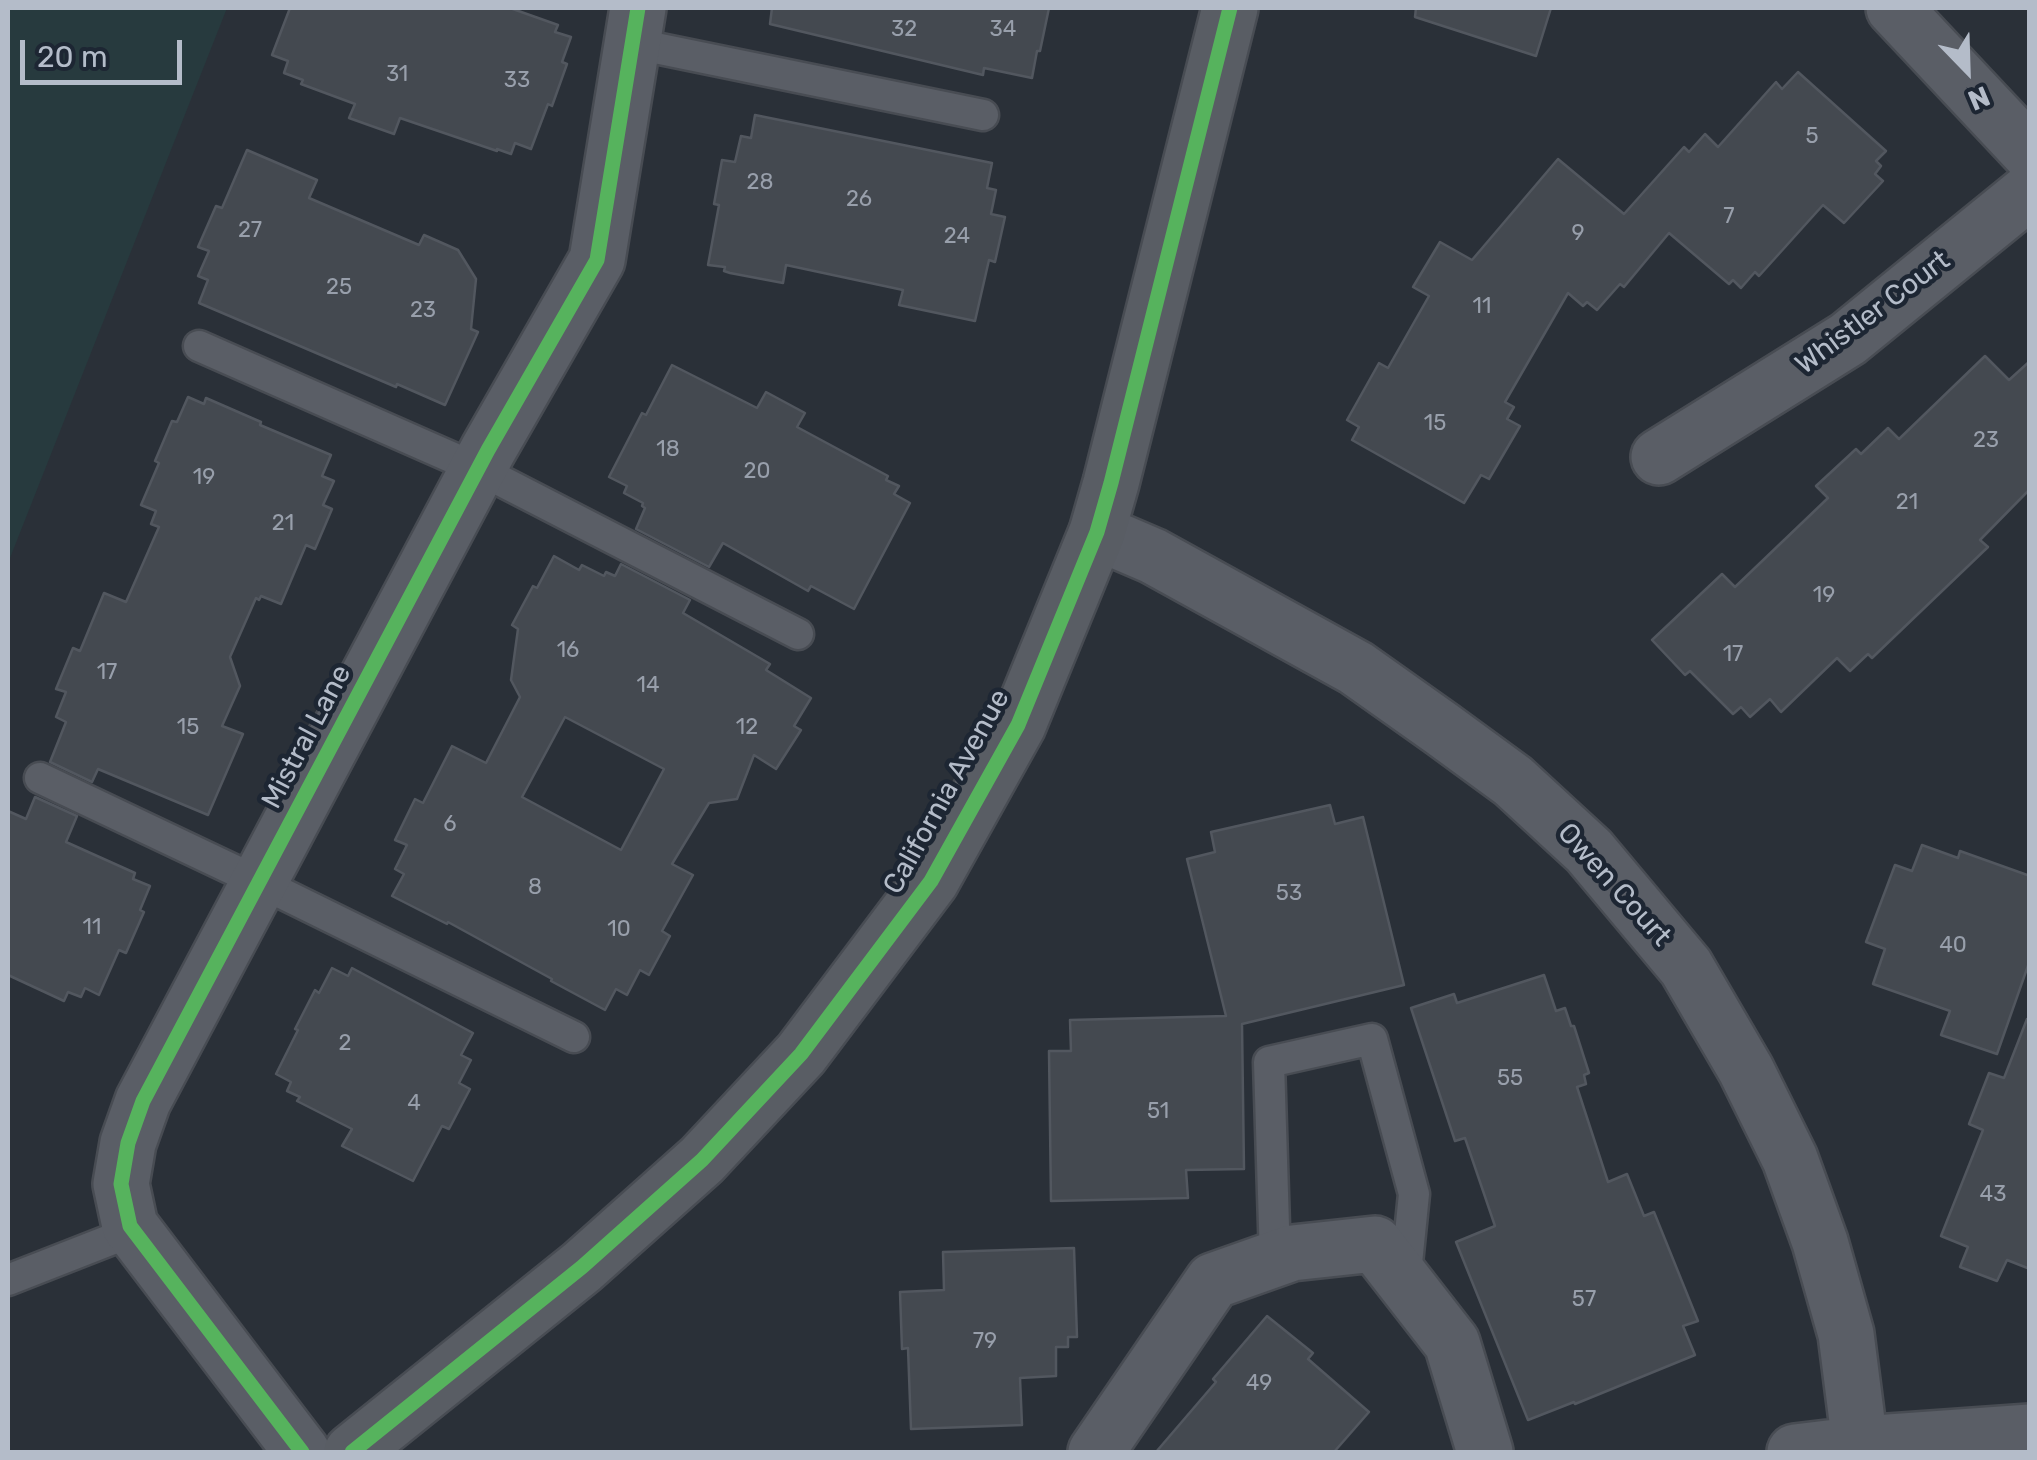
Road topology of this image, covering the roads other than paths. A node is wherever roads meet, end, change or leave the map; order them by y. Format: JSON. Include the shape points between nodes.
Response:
{"nodes":[{"id":1,"x":1230,"y":8,"type":"edge"},
{"id":2,"x":1894,"y":8,"type":"edge"},
{"id":3,"x":634,"y":25,"type":"edge"},
{"id":4,"x":982,"y":115,"type":"dead end"},
{"id":5,"x":2030,"y":153,"type":"edge"},
{"id":6,"x":2030,"y":191,"type":"edge"},
{"id":7,"x":200,"y":346,"type":"dead end"},
{"id":8,"x":1660,"y":457,"type":"dead end"},
{"id":9,"x":478,"y":469,"type":"junction"},
{"id":10,"x":1097,"y":532,"type":"junction"},
{"id":11,"x":798,"y":634,"type":"dead end"},
{"id":12,"x":40,"y":778,"type":"dead end"},
{"id":13,"x":259,"y":882,"type":"junction"},
{"id":14,"x":574,"y":1037,"type":"dead end"},
{"id":15,"x":134,"y":1231,"type":"junction"},
{"id":16,"x":1275,"y":1259,"type":"junction"},
{"id":17,"x":8,"y":1280,"type":"edge"},
{"id":18,"x":1406,"y":1282,"type":"junction"},
{"id":19,"x":2030,"y":1432,"type":"edge"},
{"id":20,"x":1861,"y":1448,"type":"edge"},
{"id":21,"x":302,"y":1452,"type":"edge"},
{"id":22,"x":352,"y":1452,"type":"edge"},
{"id":23,"x":1096,"y":1452,"type":"edge"},
{"id":24,"x":1485,"y":1452,"type":"edge"},
{"id":25,"x":1795,"y":1452,"type":"edge"}],
"edges":[{"from":1,"to":10,"type":"street","name":"California Avenue"},
{"from":2,"to":5,"type":"street"},
{"from":3,"to":4,"type":"lane"},
{"from":3,"to":9,"type":"street","name":"Mistral Lane","via":[[597,260]]},
{"from":6,"to":8,"type":"street","name":"Whistler Court","via":[[1848,339]]},
{"from":7,"to":9,"type":"lane"},
{"from":9,"to":11,"type":"lane"},
{"from":9,"to":13,"type":"street","name":"Mistral Lane"},
{"from":10,"to":20,"type":"street","name":"Owen Court","via":[[1153,556],[1370,678],[1513,781],[1589,851],[1642,913],[1686,967],[1790,1159],[1846,1334]]},
{"from":10,"to":22,"type":"street","name":"California Avenue","via":[[1018,725],[932,882],[801,1054],[689,1172],[582,1267]]},
{"from":12,"to":13,"type":"lane"},
{"from":13,"to":14,"type":"lane"},
{"from":13,"to":15,"type":"street","name":"Mistral Lane","via":[[128,1142],[121,1184]]},
{"from":15,"to":17,"type":"lane"},
{"from":15,"to":21,"type":"street","name":"Mistral Lane"},
{"from":16,"to":18,"type":"street","via":[[1376,1244]]},
{"from":16,"to":18,"type":"lane","via":[[1269,1062],[1372,1039],[1414,1194]]},
{"from":16,"to":23,"type":"street","via":[[1213,1281]]},
{"from":18,"to":24,"type":"street","via":[[1452,1343]]},
{"from":19,"to":20,"type":"street"},
{"from":20,"to":25,"type":"street"}]}
